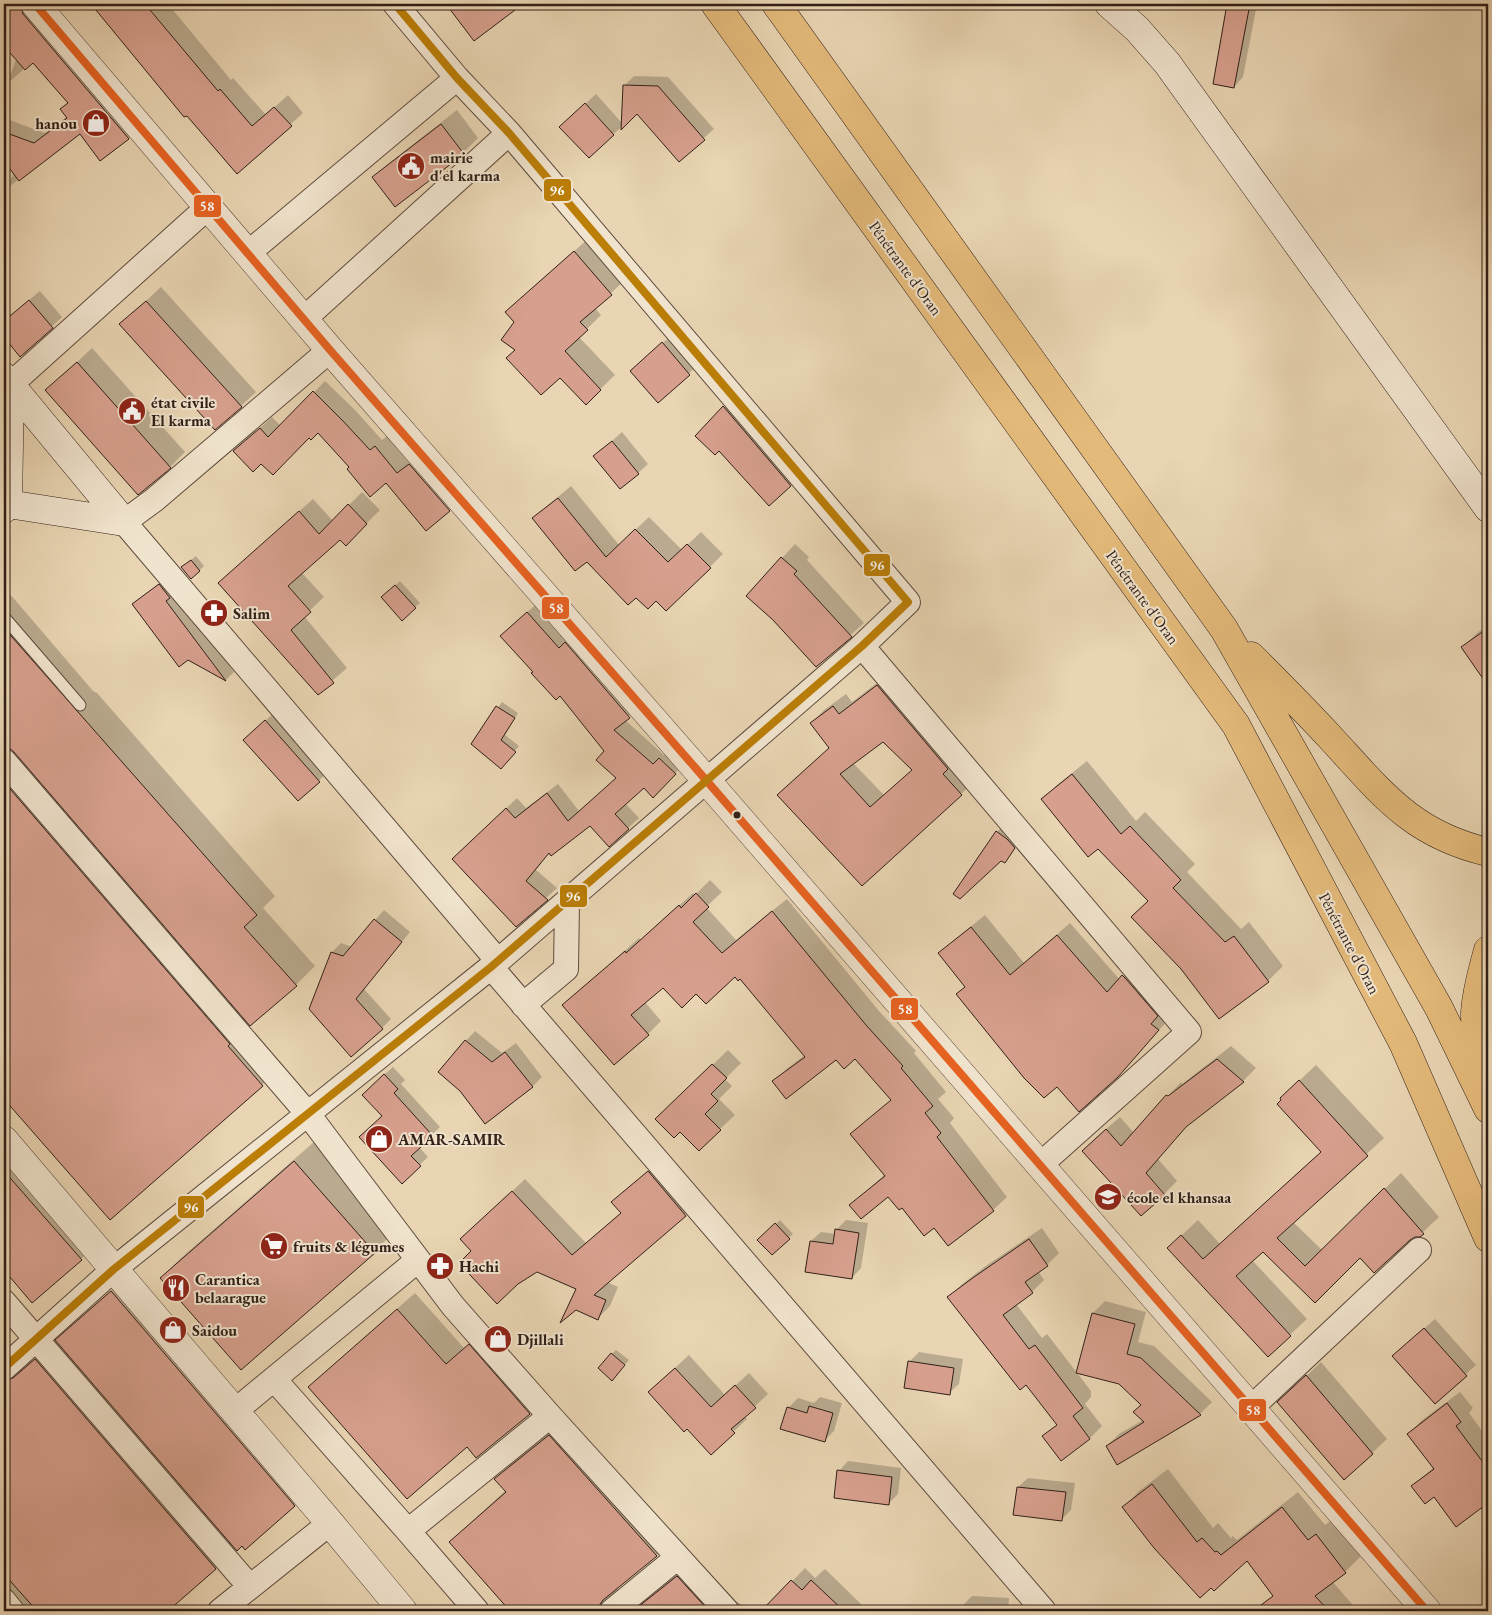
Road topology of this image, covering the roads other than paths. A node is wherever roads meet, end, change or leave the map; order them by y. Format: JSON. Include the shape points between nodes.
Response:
{"nodes":[{"id":1,"x":35,"y":4,"type":"edge"},
{"id":2,"x":395,"y":4,"type":"edge"},
{"id":3,"x":715,"y":4,"type":"edge"},
{"id":4,"x":776,"y":4,"type":"edge"},
{"id":5,"x":1109,"y":4,"type":"edge"},
{"id":6,"x":457,"y":78,"type":"junction"},
{"id":7,"x":509,"y":133,"type":"junction"},
{"id":8,"x":208,"y":207,"type":"junction"},
{"id":9,"x":247,"y":254,"type":"junction"},
{"id":10,"x":304,"y":319,"type":"junction"},
{"id":11,"x":330,"y":350,"type":"junction"},
{"id":12,"x":7,"y":381,"type":"edge"},
{"id":13,"x":6,"y":507,"type":"edge"},
{"id":14,"x":1488,"y":508,"type":"edge"},
{"id":15,"x":124,"y":522,"type":"junction"},
{"id":16,"x":4,"y":617,"type":"edge"},
{"id":17,"x":1224,"y":629,"type":"junction"},
{"id":18,"x":862,"y":646,"type":"junction"},
{"id":19,"x":80,"y":705,"type":"dead end"},
{"id":20,"x":4,"y":762,"type":"edge"},
{"id":21,"x":706,"y":780,"type":"junction"},
{"id":22,"x":1488,"y":852,"type":"edge"},
{"id":23,"x":567,"y":901,"type":"junction"},
{"id":24,"x":1488,"y":950,"type":"edge"},
{"id":25,"x":494,"y":964,"type":"junction"},
{"id":26,"x":524,"y":1005,"type":"junction"},
{"id":27,"x":1488,"y":1085,"type":"edge"},
{"id":28,"x":1488,"y":1109,"type":"edge"},
{"id":29,"x":308,"y":1114,"type":"junction"},
{"id":30,"x":4,"y":1140,"type":"edge"},
{"id":31,"x":1040,"y":1165,"type":"junction"},
{"id":32,"x":1488,"y":1238,"type":"edge"},
{"id":33,"x":1419,"y":1250,"type":"dead end"},
{"id":34,"x":418,"y":1260,"type":"junction"},
{"id":35,"x":114,"y":1269,"type":"junction"},
{"id":36,"x":4,"y":1302,"type":"edge"},
{"id":37,"x":36,"y":1338,"type":"junction"},
{"id":38,"x":4,"y":1368,"type":"edge"},
{"id":39,"x":274,"y":1379,"type":"junction"},
{"id":40,"x":1251,"y":1408,"type":"junction"},
{"id":41,"x":235,"y":1411,"type":"junction"},
{"id":42,"x":550,"y":1416,"type":"junction"},
{"id":43,"x":330,"y":1523,"type":"junction"},
{"id":44,"x":408,"y":1530,"type":"junction"},
{"id":45,"x":678,"y":1557,"type":"junction"},
{"id":46,"x":250,"y":1587,"type":"junction"},
{"id":47,"x":4,"y":1601,"type":"edge"},
{"id":48,"x":12,"y":1611,"type":"edge"},
{"id":49,"x":220,"y":1611,"type":"edge"},
{"id":50,"x":403,"y":1611,"type":"edge"},
{"id":51,"x":477,"y":1611,"type":"edge"},
{"id":52,"x":612,"y":1611,"type":"edge"},
{"id":53,"x":727,"y":1611,"type":"edge"},
{"id":54,"x":1044,"y":1611,"type":"edge"},
{"id":55,"x":1427,"y":1611,"type":"edge"}],
"edges":[{"from":1,"to":8,"type":"street"},
{"from":2,"to":6,"type":"street"},
{"from":3,"to":32,"type":"highway","name":"Pénétrante d'Oran","via":[[1236,725],[1403,1043]]},
{"from":4,"to":17,"type":"highway"},
{"from":5,"to":14,"type":"street","via":[[1167,63]]},
{"from":6,"to":7,"type":"street"},
{"from":6,"to":9,"type":"street"},
{"from":7,"to":10,"type":"street"},
{"from":7,"to":18,"type":"street","via":[[908,602]]},
{"from":8,"to":9,"type":"street"},
{"from":8,"to":12,"type":"street"},
{"from":9,"to":10,"type":"street"},
{"from":10,"to":11,"type":"street"},
{"from":11,"to":15,"type":"street"},
{"from":11,"to":21,"type":"street"},
{"from":12,"to":13,"type":"street"},
{"from":12,"to":15,"type":"street"},
{"from":13,"to":15,"type":"street"},
{"from":15,"to":25,"type":"street"},
{"from":16,"to":19,"type":"lane"},
{"from":17,"to":22,"type":"highway","via":[[1408,817],[1464,847]]},
{"from":17,"to":28,"type":"highway","via":[[1439,1008]]},
{"from":18,"to":21,"type":"street"},
{"from":18,"to":31,"type":"street","via":[[1189,1032]]},
{"from":20,"to":29,"type":"street"},
{"from":21,"to":23,"type":"street"},
{"from":21,"to":31,"type":"street"},
{"from":23,"to":25,"type":"street"},
{"from":23,"to":26,"type":"street","via":[[566,969]]},
{"from":24,"to":27,"type":"highway","via":[[1475,1014],[1481,1066]]},
{"from":25,"to":26,"type":"street"},
{"from":25,"to":29,"type":"street"},
{"from":26,"to":54,"type":"street"},
{"from":29,"to":34,"type":"street"},
{"from":29,"to":35,"type":"street"},
{"from":30,"to":35,"type":"street"},
{"from":31,"to":40,"type":"street"},
{"from":33,"to":40,"type":"street"},
{"from":34,"to":39,"type":"street"},
{"from":34,"to":42,"type":"street","via":[[453,1306]]},
{"from":35,"to":37,"type":"street"},
{"from":35,"to":41,"type":"street"},
{"from":36,"to":37,"type":"street"},
{"from":37,"to":38,"type":"street"},
{"from":37,"to":46,"type":"street"},
{"from":39,"to":41,"type":"street"},
{"from":39,"to":44,"type":"street"},
{"from":40,"to":55,"type":"street"},
{"from":41,"to":43,"type":"street"},
{"from":42,"to":44,"type":"street"},
{"from":42,"to":45,"type":"street"},
{"from":43,"to":46,"type":"street"},
{"from":43,"to":50,"type":"street"},
{"from":44,"to":51,"type":"street"},
{"from":45,"to":52,"type":"street"},
{"from":45,"to":53,"type":"street"},
{"from":46,"to":49,"type":"street"},
{"from":47,"to":48,"type":"street"}]}
